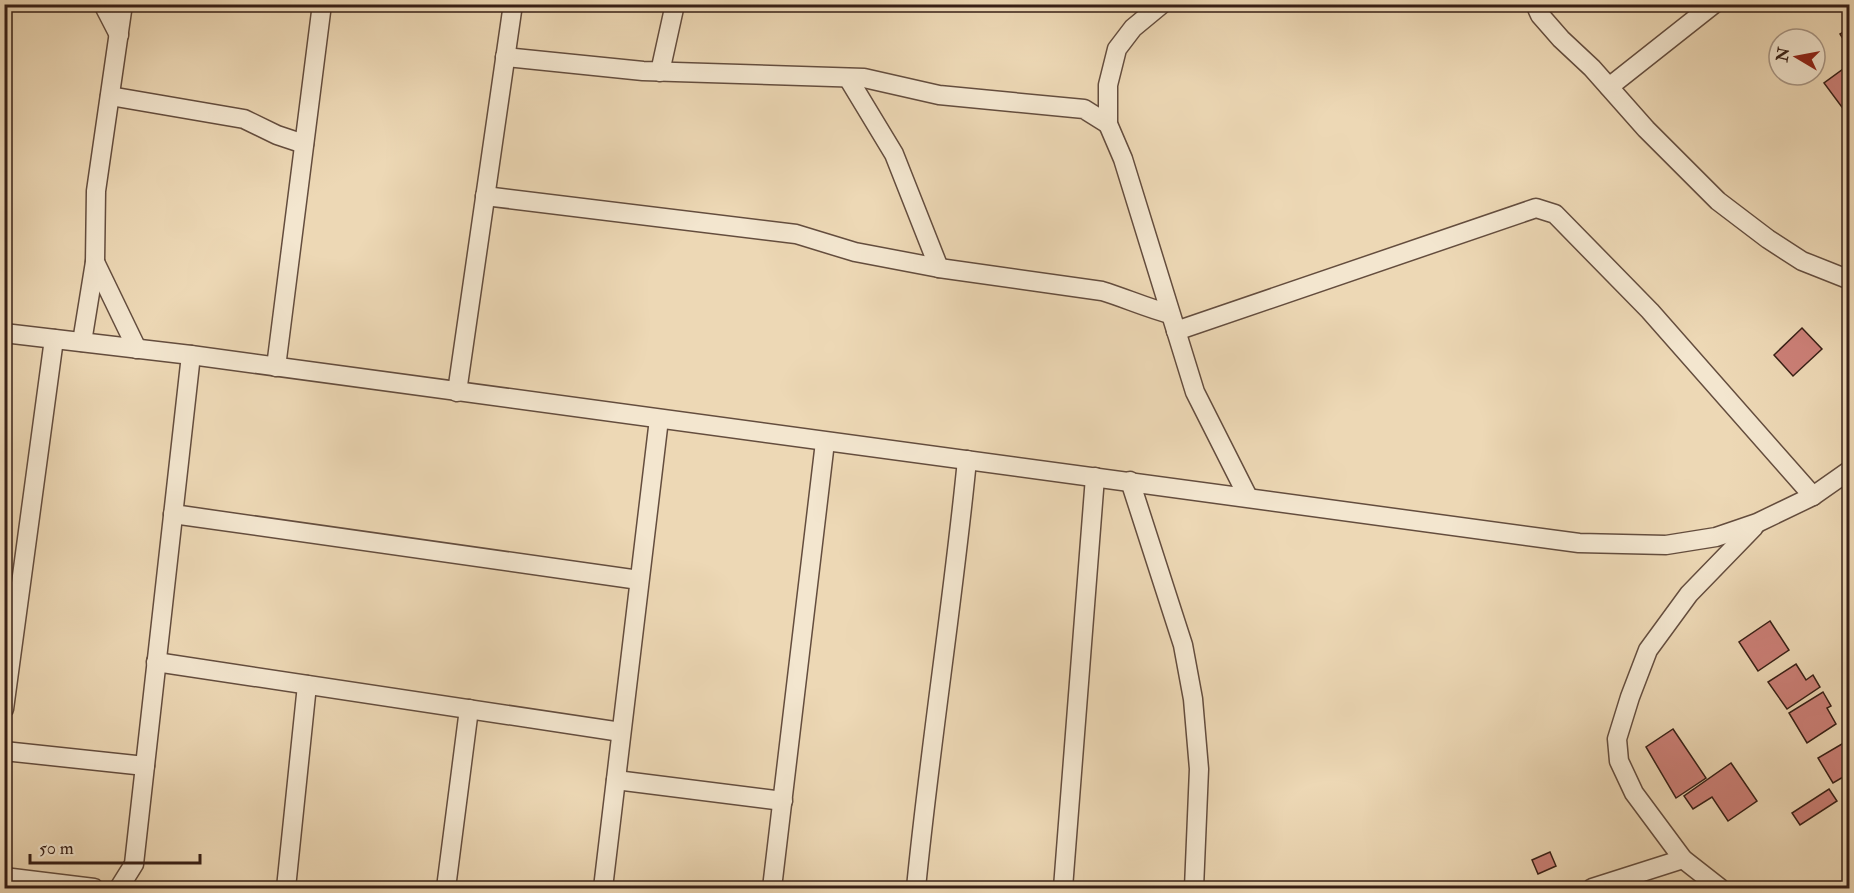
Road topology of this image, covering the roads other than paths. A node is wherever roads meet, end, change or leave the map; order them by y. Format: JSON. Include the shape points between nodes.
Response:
{"nodes":[{"id":1,"x":103,"y":4,"type":"edge"},
{"id":2,"x":123,"y":4,"type":"edge"},
{"id":3,"x":322,"y":4,"type":"edge"},
{"id":4,"x":513,"y":4,"type":"edge"},
{"id":5,"x":675,"y":4,"type":"edge"},
{"id":6,"x":1162,"y":4,"type":"edge"},
{"id":7,"x":1535,"y":4,"type":"edge"},
{"id":8,"x":1714,"y":4,"type":"edge"},
{"id":9,"x":118,"y":35,"type":"junction"},
{"id":10,"x":506,"y":57,"type":"junction"},
{"id":11,"x":660,"y":72,"type":"junction"},
{"id":12,"x":848,"y":78,"type":"junction"},
{"id":13,"x":1609,"y":87,"type":"junction"},
{"id":14,"x":110,"y":96,"type":"junction"},
{"id":15,"x":1108,"y":124,"type":"junction"},
{"id":16,"x":304,"y":144,"type":"junction"},
{"id":17,"x":485,"y":196,"type":"junction"},
{"id":18,"x":95,"y":262,"type":"junction"},
{"id":19,"x":939,"y":268,"type":"junction"},
{"id":20,"x":1850,"y":280,"type":"edge"},
{"id":21,"x":1173,"y":322,"type":"junction"},
{"id":22,"x":4,"y":333,"type":"edge"},
{"id":23,"x":54,"y":339,"type":"junction"},
{"id":24,"x":82,"y":342,"type":"junction"},
{"id":25,"x":137,"y":349,"type":"junction"},
{"id":26,"x":191,"y":355,"type":"junction"},
{"id":27,"x":276,"y":367,"type":"junction"},
{"id":28,"x":457,"y":392,"type":"junction"},
{"id":29,"x":659,"y":419,"type":"junction"},
{"id":30,"x":825,"y":442,"type":"junction"},
{"id":31,"x":968,"y":460,"type":"junction"},
{"id":32,"x":1850,"y":470,"type":"edge"},
{"id":33,"x":1095,"y":477,"type":"junction"},
{"id":34,"x":1130,"y":481,"type":"junction"},
{"id":35,"x":1813,"y":496,"type":"junction"},
{"id":36,"x":1248,"y":497,"type":"junction"},
{"id":37,"x":173,"y":514,"type":"junction"},
{"id":38,"x":1757,"y":523,"type":"junction"},
{"id":39,"x":639,"y":580,"type":"junction"},
{"id":40,"x":156,"y":662,"type":"junction"},
{"id":41,"x":307,"y":684,"type":"junction"},
{"id":42,"x":4,"y":709,"type":"edge"},
{"id":43,"x":470,"y":709,"type":"junction"},
{"id":44,"x":621,"y":732,"type":"junction"},
{"id":45,"x":4,"y":751,"type":"edge"},
{"id":46,"x":145,"y":766,"type":"junction"},
{"id":47,"x":616,"y":780,"type":"junction"},
{"id":48,"x":783,"y":801,"type":"junction"},
{"id":49,"x":1683,"y":859,"type":"junction"},
{"id":50,"x":4,"y":877,"type":"edge"},
{"id":51,"x":94,"y":888,"type":"edge"},
{"id":52,"x":119,"y":888,"type":"edge"},
{"id":53,"x":286,"y":888,"type":"edge"},
{"id":54,"x":446,"y":888,"type":"edge"},
{"id":55,"x":603,"y":888,"type":"edge"},
{"id":56,"x":772,"y":888,"type":"edge"},
{"id":57,"x":916,"y":888,"type":"edge"},
{"id":58,"x":1063,"y":888,"type":"edge"},
{"id":59,"x":1194,"y":888,"type":"edge"},
{"id":60,"x":1592,"y":888,"type":"edge"},
{"id":61,"x":1720,"y":888,"type":"edge"}],
"edges":[{"from":1,"to":9,"type":"street"},
{"from":2,"to":9,"type":"street"},
{"from":3,"to":16,"type":"street"},
{"from":4,"to":10,"type":"street"},
{"from":5,"to":11,"type":"street"},
{"from":6,"to":15,"type":"street","via":[[1133,28],[1117,49],[1108,85]]},
{"from":7,"to":13,"type":"street","via":[[1561,39]]},
{"from":8,"to":13,"type":"street"},
{"from":9,"to":14,"type":"street"},
{"from":10,"to":11,"type":"street"},
{"from":10,"to":17,"type":"street"},
{"from":11,"to":12,"type":"street"},
{"from":12,"to":15,"type":"street","via":[[939,95],[1083,110]]},
{"from":12,"to":19,"type":"street","via":[[894,154]]},
{"from":13,"to":20,"type":"street","via":[[1718,201],[1802,261]]},
{"from":14,"to":16,"type":"street","via":[[244,119]]},
{"from":14,"to":18,"type":"street","via":[[96,191]]},
{"from":15,"to":21,"type":"street","via":[[1123,159]]},
{"from":16,"to":27,"type":"street"},
{"from":17,"to":19,"type":"street","via":[[796,234],[855,252]]},
{"from":17,"to":28,"type":"street"},
{"from":18,"to":24,"type":"street"},
{"from":18,"to":25,"type":"street"},
{"from":19,"to":21,"type":"street","via":[[1102,291],[1126,298]]},
{"from":21,"to":35,"type":"street","via":[[1536,208],[1555,213],[1650,311]]},
{"from":21,"to":36,"type":"street","via":[[1195,392]]},
{"from":22,"to":23,"type":"street"},
{"from":23,"to":24,"type":"street"},
{"from":23,"to":42,"type":"street"},
{"from":24,"to":25,"type":"street"},
{"from":25,"to":26,"type":"street"},
{"from":26,"to":27,"type":"street"},
{"from":26,"to":37,"type":"street"},
{"from":27,"to":28,"type":"street"},
{"from":28,"to":29,"type":"street"},
{"from":29,"to":30,"type":"street"},
{"from":29,"to":39,"type":"street"},
{"from":30,"to":31,"type":"street"},
{"from":30,"to":48,"type":"street"},
{"from":31,"to":33,"type":"street"},
{"from":31,"to":57,"type":"street"},
{"from":32,"to":35,"type":"street"},
{"from":33,"to":34,"type":"street"},
{"from":33,"to":58,"type":"street"},
{"from":34,"to":36,"type":"street"},
{"from":34,"to":59,"type":"street","via":[[1183,645],[1193,699],[1199,769]]},
{"from":35,"to":38,"type":"street"},
{"from":36,"to":38,"type":"street","via":[[1579,543],[1666,545],[1716,537]]},
{"from":37,"to":39,"type":"street"},
{"from":37,"to":40,"type":"street"},
{"from":38,"to":49,"type":"street","via":[[1689,594],[1648,650],[1617,739],[1619,761],[1634,793]]},
{"from":39,"to":44,"type":"street"},
{"from":40,"to":41,"type":"street"},
{"from":40,"to":46,"type":"street"},
{"from":41,"to":43,"type":"street"},
{"from":41,"to":53,"type":"street"},
{"from":43,"to":44,"type":"street"},
{"from":43,"to":54,"type":"street"},
{"from":44,"to":47,"type":"street"},
{"from":45,"to":46,"type":"street"},
{"from":46,"to":52,"type":"street","via":[[134,864]]},
{"from":47,"to":48,"type":"street"},
{"from":47,"to":55,"type":"street"},
{"from":48,"to":56,"type":"street"},
{"from":49,"to":60,"type":"street"},
{"from":49,"to":61,"type":"street"},
{"from":50,"to":51,"type":"street"}]}
